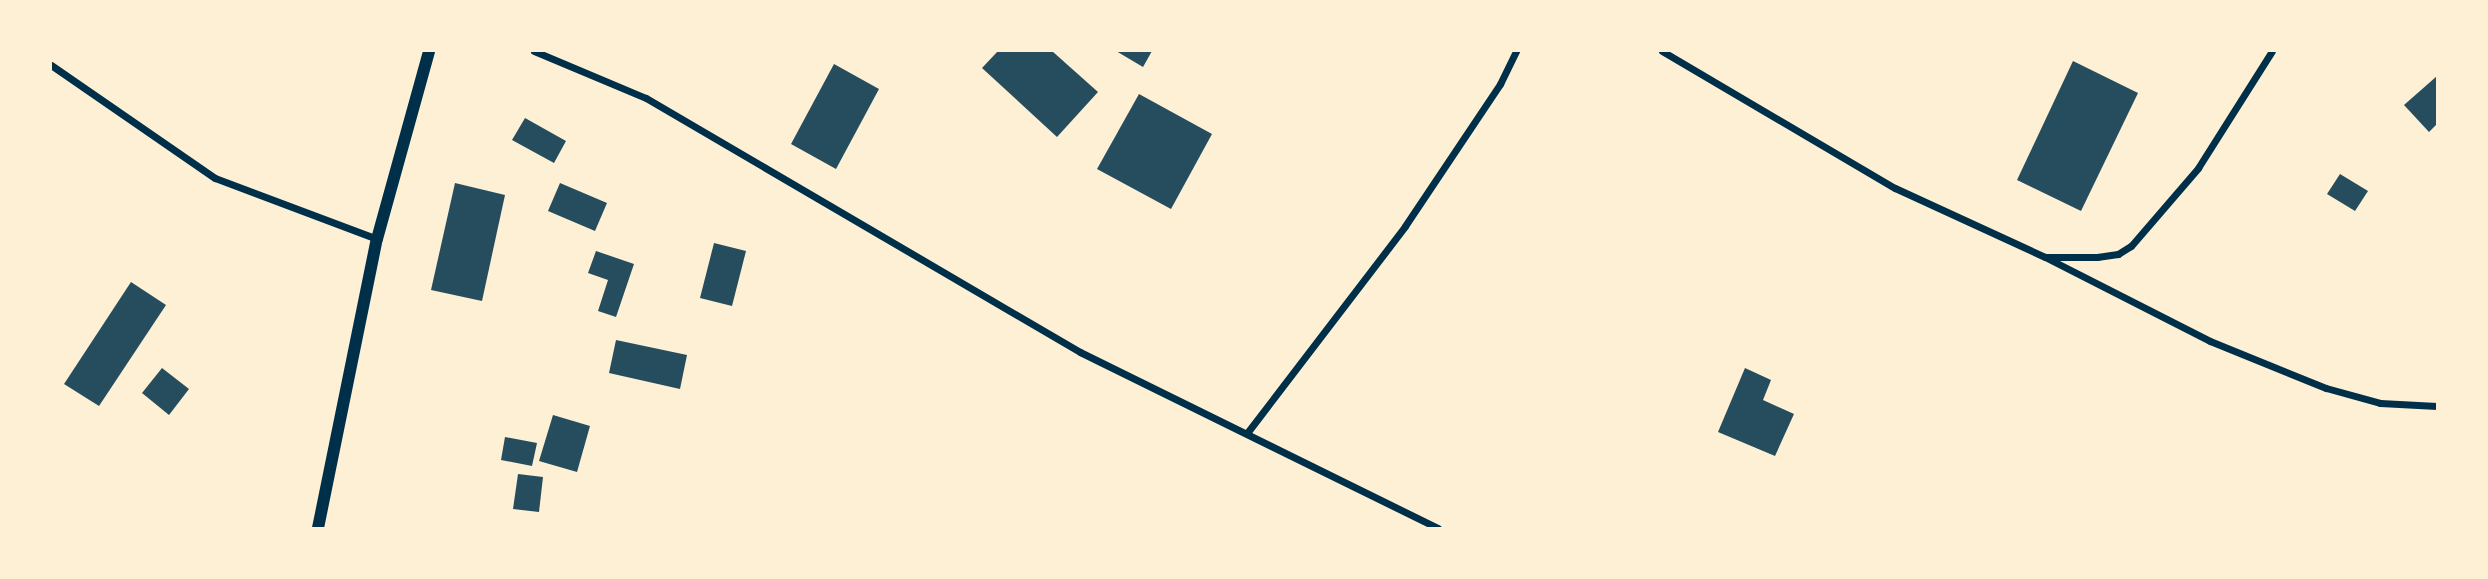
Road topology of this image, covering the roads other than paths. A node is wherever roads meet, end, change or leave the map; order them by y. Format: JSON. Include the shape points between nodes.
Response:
{"nodes":[{"id":1,"x":429,"y":51,"type":"edge"},
{"id":2,"x":534,"y":51,"type":"edge"},
{"id":3,"x":1516,"y":51,"type":"edge"},
{"id":4,"x":1662,"y":51,"type":"edge"},
{"id":5,"x":2272,"y":51,"type":"edge"},
{"id":6,"x":51,"y":65,"type":"edge"},
{"id":7,"x":377,"y":239,"type":"junction"},
{"id":8,"x":2045,"y":257,"type":"junction"},
{"id":9,"x":2437,"y":406,"type":"edge"},
{"id":10,"x":1247,"y":433,"type":"junction"},
{"id":11,"x":318,"y":528,"type":"edge"},
{"id":12,"x":1438,"y":528,"type":"edge"}],
"edges":[{"from":1,"to":7,"type":"street"},
{"from":2,"to":10,"type":"street","via":[[646,98],[1080,352]]},
{"from":3,"to":10,"type":"street","via":[[1500,84],[1405,226]]},
{"from":4,"to":8,"type":"street","via":[[1895,188]]},
{"from":5,"to":8,"type":"street","via":[[2198,168],[2131,246],[2097,257]]},
{"from":6,"to":7,"type":"street","via":[[215,178]]},
{"from":7,"to":11,"type":"street"},
{"from":8,"to":9,"type":"street","via":[[2210,341],[2326,388],[2380,402]]},
{"from":10,"to":12,"type":"street"}]}
